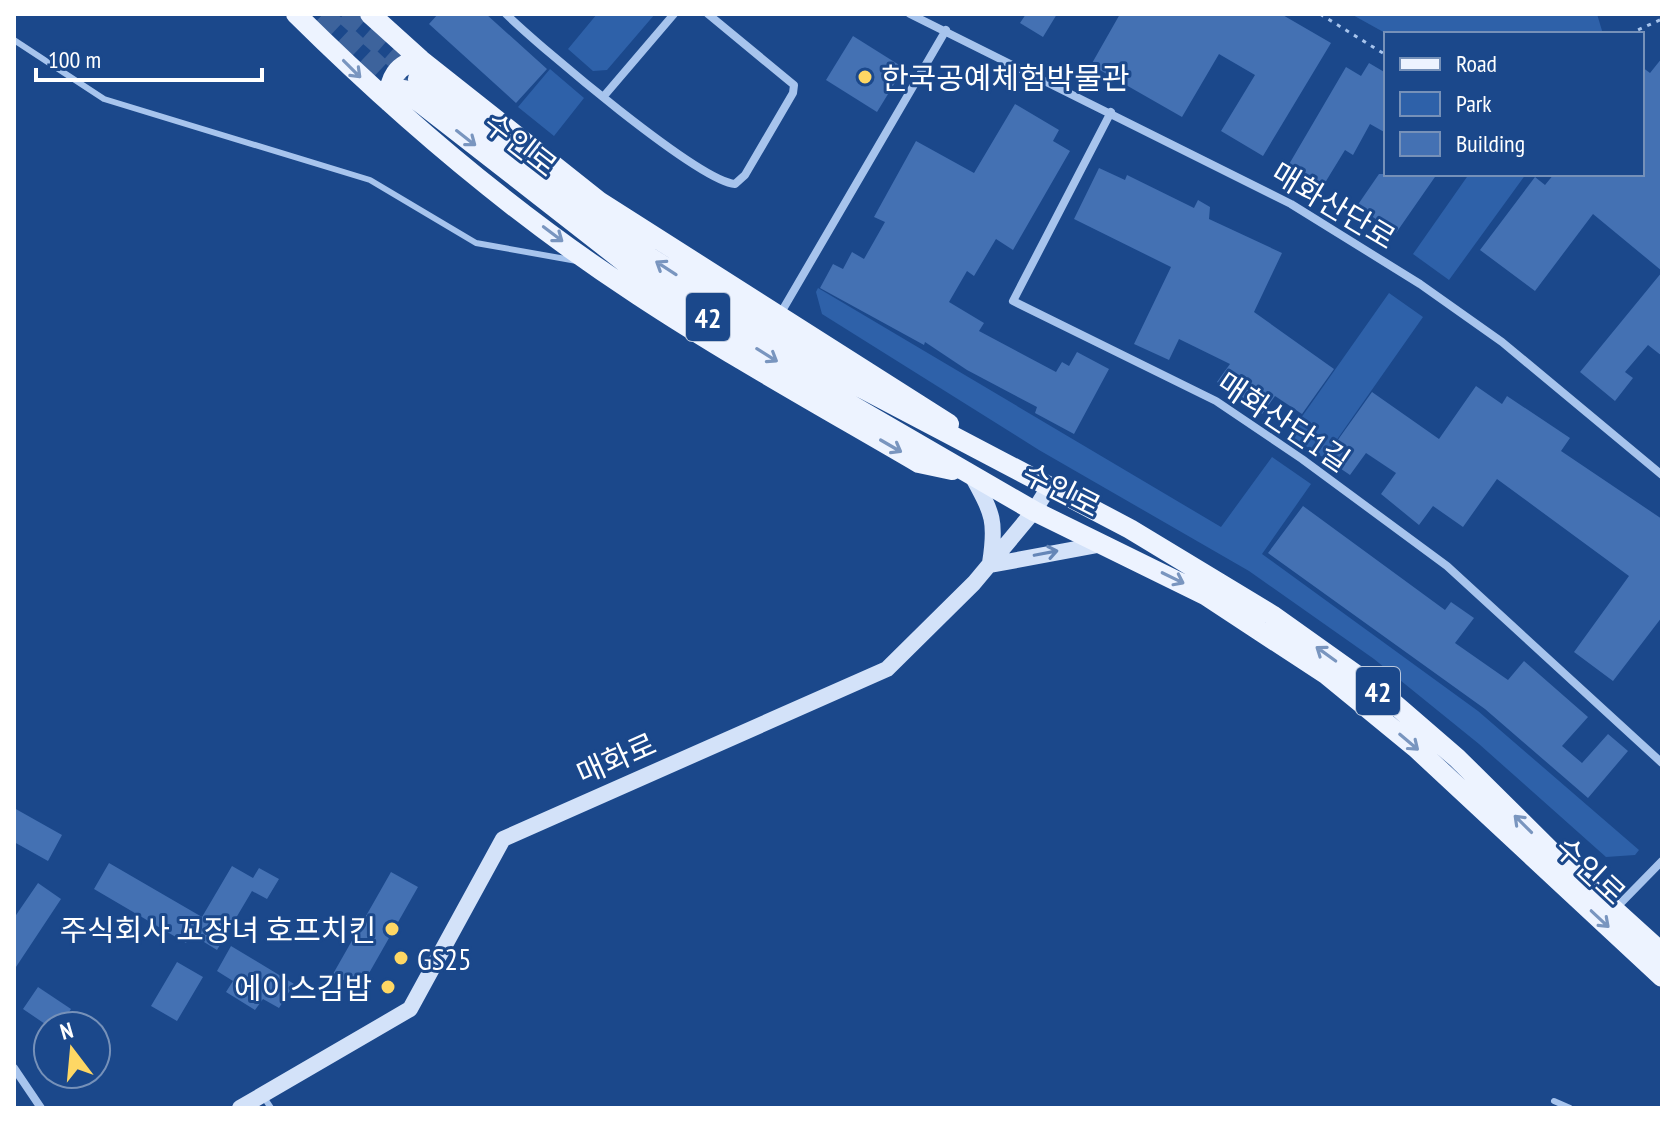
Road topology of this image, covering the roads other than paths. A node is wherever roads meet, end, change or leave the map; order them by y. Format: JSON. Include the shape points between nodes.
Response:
{"nodes":[{"id":1,"x":296,"y":14,"type":"edge"},
{"id":2,"x":370,"y":14,"type":"edge"},
{"id":3,"x":506,"y":14,"type":"edge"},
{"id":4,"x":674,"y":14,"type":"edge"},
{"id":5,"x":708,"y":14,"type":"edge"},
{"id":6,"x":910,"y":14,"type":"edge"},
{"id":7,"x":946,"y":30,"type":"junction"},
{"id":8,"x":14,"y":40,"type":"edge"},
{"id":9,"x":408,"y":83,"type":"junction"},
{"id":10,"x":604,"y":96,"type":"junction"},
{"id":11,"x":1111,"y":112,"type":"junction"},
{"id":12,"x":593,"y":263,"type":"junction"},
{"id":13,"x":779,"y":316,"type":"junction"},
{"id":14,"x":979,"y":451,"type":"junction"},
{"id":15,"x":971,"y":474,"type":"junction"},
{"id":16,"x":1662,"y":475,"type":"edge"},
{"id":17,"x":1049,"y":487,"type":"junction"},
{"id":18,"x":1034,"y":511,"type":"junction"},
{"id":19,"x":1103,"y":544,"type":"junction"},
{"id":20,"x":990,"y":565,"type":"junction"},
{"id":21,"x":1662,"y":763,"type":"edge"},
{"id":22,"x":1662,"y":861,"type":"edge"},
{"id":23,"x":1614,"y":910,"type":"junction"},
{"id":24,"x":1662,"y":953,"type":"edge"},
{"id":25,"x":1662,"y":977,"type":"edge"},
{"id":26,"x":14,"y":1068,"type":"edge"},
{"id":27,"x":1554,"y":1101,"type":"dead end"},
{"id":28,"x":267,"y":1102,"type":"edge"},
{"id":29,"x":41,"y":1108,"type":"edge"},
{"id":30,"x":240,"y":1108,"type":"edge"},
{"id":31,"x":1570,"y":1108,"type":"edge"}],
"edges":[{"from":1,"to":9,"type":"main road","one_way":true},
{"from":2,"to":9,"type":"main road"},
{"from":3,"to":10,"type":"street"},
{"from":4,"to":10,"type":"street"},
{"from":5,"to":10,"type":"street","via":[[794,85],[735,184],[721,183]]},
{"from":6,"to":7,"type":"street","name":"매화산단로"},
{"from":7,"to":11,"type":"street","name":"매화산단로"},
{"from":7,"to":13,"type":"street"},
{"from":8,"to":12,"type":"lane","via":[[104,99],[370,180],[476,243]]},
{"from":9,"to":12,"type":"main road","one_way":true},
{"from":9,"to":13,"type":"main road"},
{"from":14,"to":9,"type":"main road","name":"수인로","number":"42","one_way":true,"via":[[833,373],[649,257]]},
{"from":9,"to":15,"type":"main road","name":"수인로","number":"42","one_way":true,"via":[[645,278]]},
{"from":11,"to":16,"type":"street","name":"매화산단로","via":[[1291,204],[1420,284],[1502,342]]},
{"from":11,"to":21,"type":"street","name":"매화산단1길","via":[[1013,301],[1216,401],[1302,459],[1447,566]]},
{"from":12,"to":15,"type":"main road","one_way":true,"via":[[723,348],[919,463]]},
{"from":13,"to":14,"type":"main road","via":[[947,422]]},
{"from":14,"to":17,"type":"main road","name":"수인로","number":"42"},
{"from":15,"to":18,"type":"main road","name":"수인로","number":"42"},
{"from":15,"to":20,"type":"street","via":[[996,530]]},
{"from":17,"to":18,"type":"street","name":"매화로"},
{"from":23,"to":17,"type":"main road","name":"수인로","number":"42","one_way":true,"via":[[1383,694],[1207,573]]},
{"from":18,"to":19,"type":"main road","name":"수인로","number":"42"},
{"from":18,"to":20,"type":"street","name":"매화로"},
{"from":20,"to":19,"type":"street","one_way":true},
{"from":19,"to":25,"type":"main road","name":"수인로","number":"42","one_way":true,"via":[[1205,595],[1327,675],[1416,748]]},
{"from":20,"to":28,"type":"street","name":"매화로","via":[[887,669],[503,839],[410,1009]]},
{"from":22,"to":23,"type":"street"},
{"from":23,"to":24,"type":"main road","name":"수인로","number":"42"},
{"from":26,"to":29,"type":"street"},
{"from":27,"to":31,"type":"lane"},
{"from":28,"to":30,"type":"street","name":"매화로"}]}
